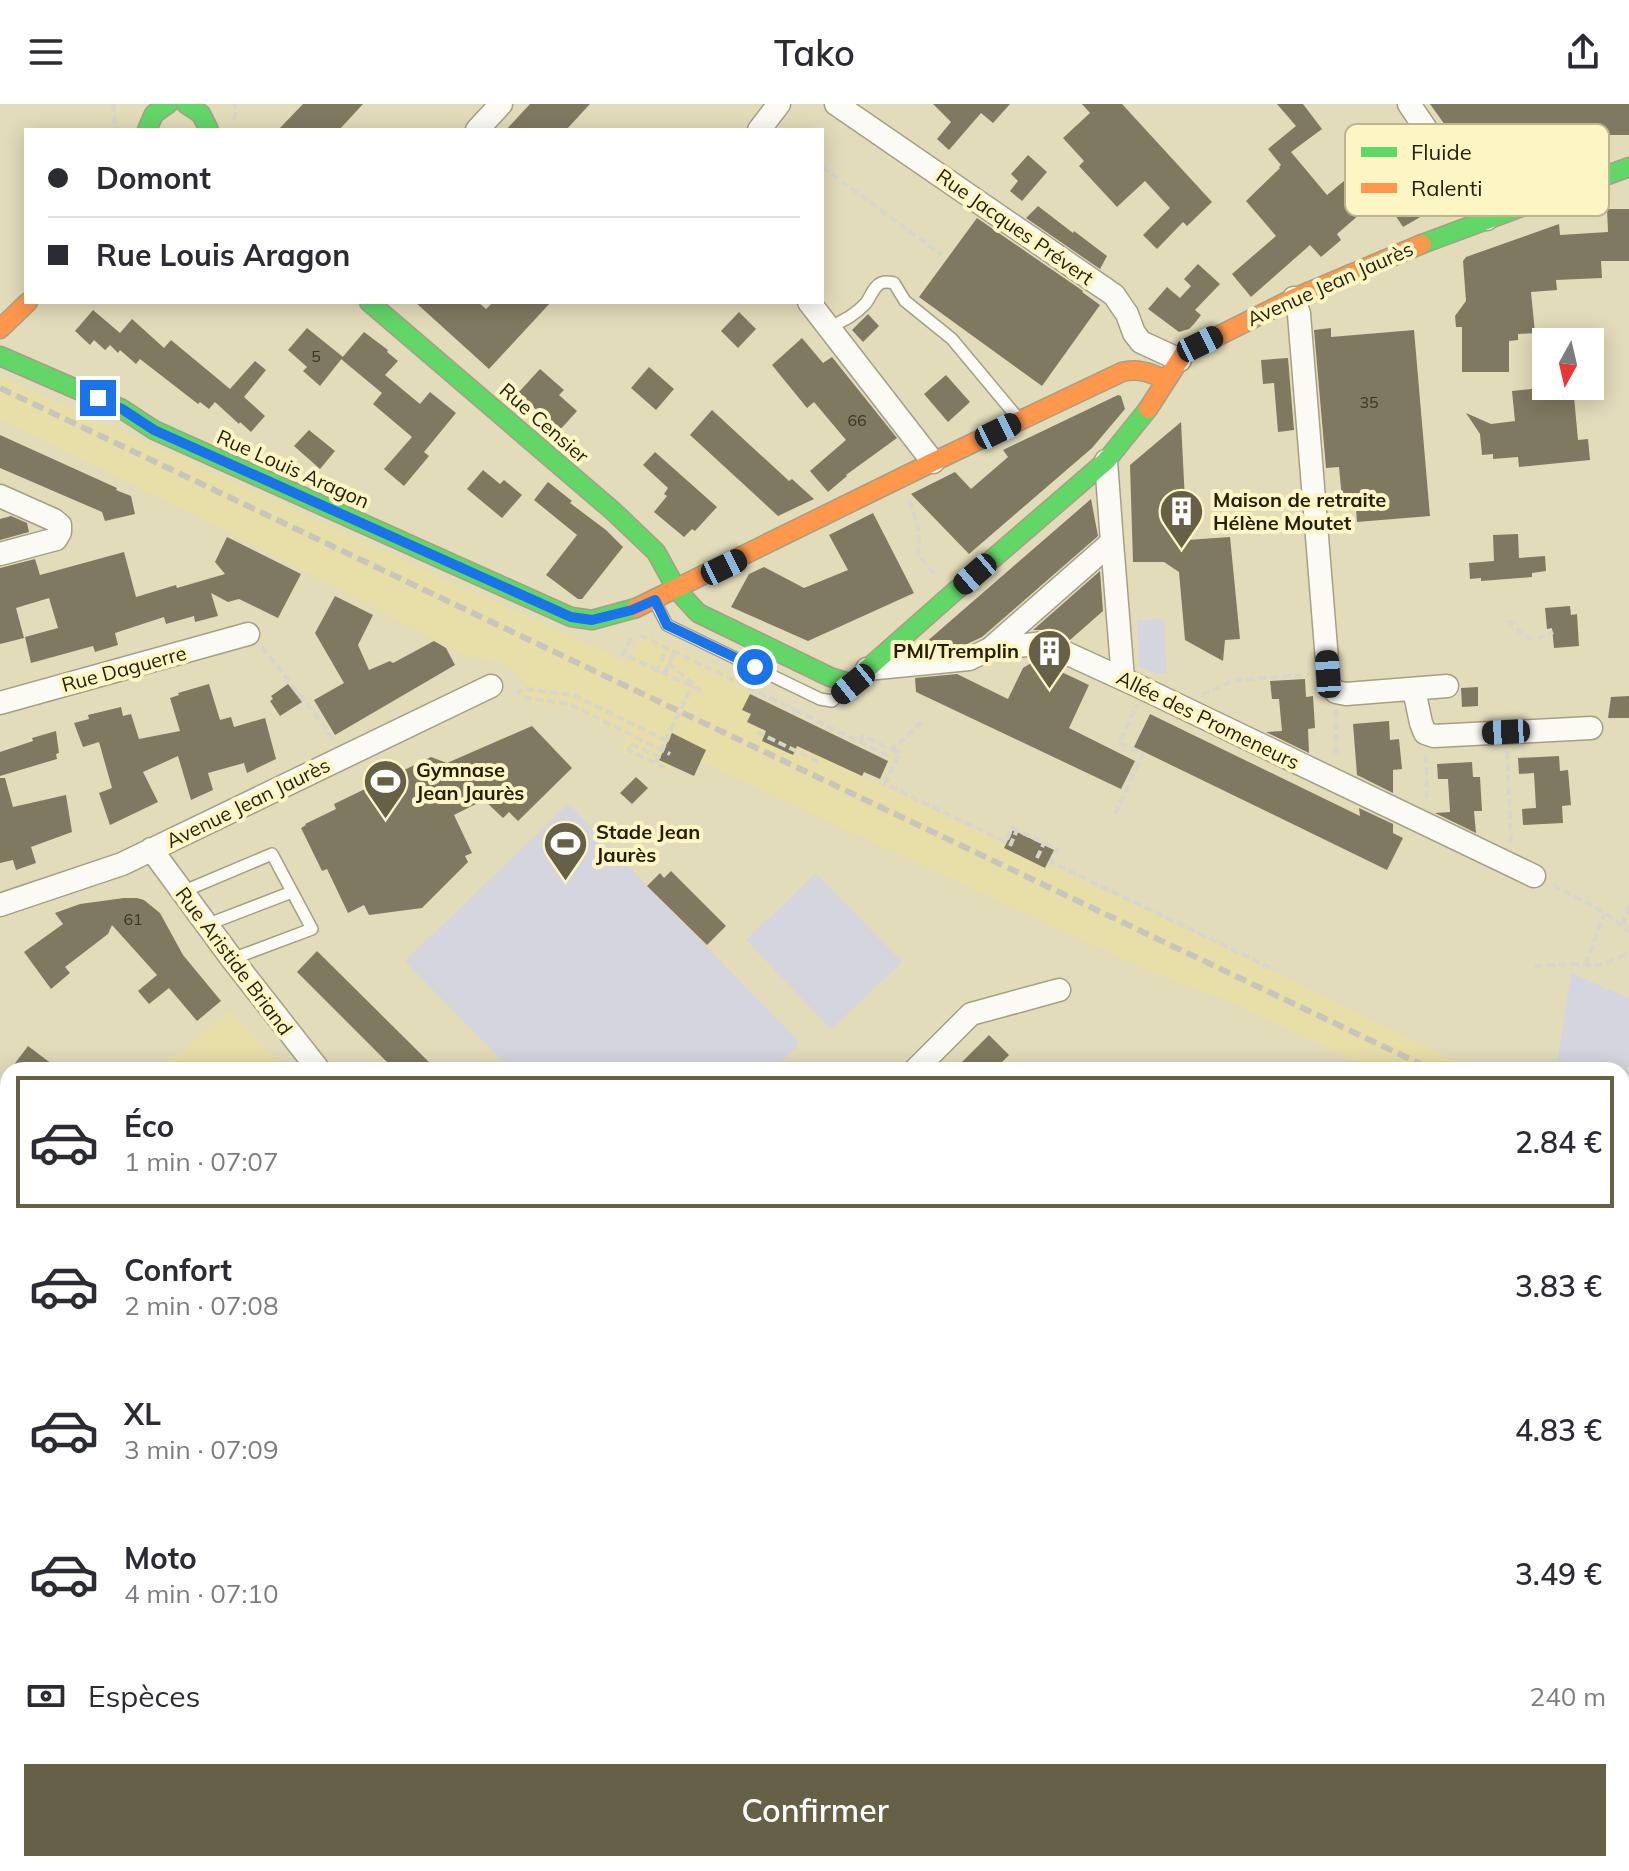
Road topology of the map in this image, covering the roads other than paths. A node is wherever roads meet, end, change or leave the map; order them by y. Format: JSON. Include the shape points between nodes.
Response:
{"nodes":[{"id":1,"x":168,"y":104,"type":"edge"},
{"id":2,"x":186,"y":104,"type":"edge"},
{"id":3,"x":501,"y":104,"type":"edge"},
{"id":4,"x":779,"y":104,"type":"edge"},
{"id":5,"x":836,"y":104,"type":"edge"},
{"id":6,"x":1409,"y":104,"type":"edge"},
{"id":7,"x":222,"y":111,"type":"dead end"},
{"id":8,"x":1423,"y":124,"type":"edge"},
{"id":9,"x":142,"y":125,"type":"edge"},
{"id":10,"x":209,"y":128,"type":"edge"},
{"id":11,"x":211,"y":128,"type":"edge"},
{"id":12,"x":479,"y":128,"type":"edge"},
{"id":13,"x":761,"y":128,"type":"edge"},
{"id":14,"x":1629,"y":167,"type":"edge"},
{"id":15,"x":1609,"y":174,"type":"edge"},
{"id":16,"x":1485,"y":216,"type":"edge"},
{"id":17,"x":1495,"y":216,"type":"edge"},
{"id":18,"x":1487,"y":219,"type":"junction"},
{"id":19,"x":1294,"y":298,"type":"junction"},
{"id":20,"x":371,"y":304,"type":"edge"},
{"id":21,"x":811,"y":304,"type":"edge"},
{"id":22,"x":24,"y":305,"type":"edge"},
{"id":23,"x":828,"y":327,"type":"junction"},
{"id":24,"x":0,"y":329,"type":"edge"},
{"id":25,"x":1130,"y":353,"type":"junction"},
{"id":26,"x":0,"y":356,"type":"edge"},
{"id":27,"x":1180,"y":360,"type":"junction"},
{"id":28,"x":1166,"y":380,"type":"junction"},
{"id":29,"x":1020,"y":420,"type":"junction"},
{"id":30,"x":1106,"y":461,"type":"junction"},
{"id":31,"x":933,"y":462,"type":"junction"},
{"id":32,"x":0,"y":496,"type":"edge"},
{"id":33,"x":1112,"y":542,"type":"junction"},
{"id":34,"x":0,"y":554,"type":"edge"},
{"id":35,"x":677,"y":590,"type":"junction"},
{"id":36,"x":655,"y":600,"type":"junction"},
{"id":37,"x":248,"y":634,"type":"road end"},
{"id":38,"x":990,"y":649,"type":"junction"},
{"id":39,"x":860,"y":676,"type":"junction"},
{"id":40,"x":1123,"y":679,"type":"junction"},
{"id":41,"x":491,"y":686,"type":"dead end"},
{"id":42,"x":1447,"y":686,"type":"dead end"},
{"id":43,"x":1414,"y":690,"type":"junction"},
{"id":44,"x":0,"y":703,"type":"edge"},
{"id":45,"x":1591,"y":728,"type":"dead end"},
{"id":46,"x":151,"y":849,"type":"junction"},
{"id":47,"x":1534,"y":876,"type":"road end"},
{"id":48,"x":182,"y":892,"type":"junction"},
{"id":49,"x":292,"y":892,"type":"junction"},
{"id":50,"x":0,"y":905,"type":"edge"},
{"id":51,"x":206,"y":925,"type":"junction"},
{"id":52,"x":232,"y":959,"type":"junction"},
{"id":53,"x":1059,"y":990,"type":"dead end"},
{"id":54,"x":313,"y":1062,"type":"edge"},
{"id":55,"x":923,"y":1062,"type":"edge"}],
"edges":[{"from":1,"to":9,"type":"street"},
{"from":2,"to":10,"type":"street","via":[[203,115]]},
{"from":3,"to":12,"type":"street"},
{"from":4,"to":13,"type":"street"},
{"from":5,"to":25,"type":"street","name":"Rue Jacques Prévert","via":[[1114,295],[1127,314]]},
{"from":6,"to":8,"type":"street"},
{"from":7,"to":11,"type":"street"},
{"from":14,"to":15,"type":"street","name":"Avenue Jean Jaurès"},
{"from":16,"to":18,"type":"street"},
{"from":17,"to":18,"type":"street","name":"Avenue Jean Jaurès"},
{"from":18,"to":19,"type":"street","name":"Avenue Jean Jaurès"},
{"from":19,"to":27,"type":"street","name":"Avenue Jean Jaurès","via":[[1200,344]]},
{"from":19,"to":43,"type":"street","via":[[1332,683],[1346,694]]},
{"from":20,"to":35,"type":"street","name":"Rue Censier","via":[[613,511],[656,552]]},
{"from":21,"to":23,"type":"street"},
{"from":22,"to":24,"type":"street"},
{"from":23,"to":29,"type":"lane","via":[[858,310],[879,284],[894,283],[905,301],[952,339]]},
{"from":23,"to":31,"type":"street"},
{"from":25,"to":27,"type":"street","name":"Rue Jacques Prévert","via":[[1141,342]]},
{"from":25,"to":28,"type":"street","via":[[1136,369]]},
{"from":25,"to":29,"type":"street"},
{"from":26,"to":36,"type":"street","name":"Rue Louis Aragon","via":[[571,617],[592,620]]},
{"from":27,"to":28,"type":"street","name":"Avenue Jean Jaurès"},
{"from":28,"to":30,"type":"street","name":"Avenue Jean Jaurès"},
{"from":29,"to":31,"type":"street"},
{"from":30,"to":33,"type":"street"},
{"from":30,"to":39,"type":"street","name":"Avenue Jean Jaurès"},
{"from":31,"to":35,"type":"street"},
{"from":32,"to":34,"type":"street","via":[[60,525],[56,539]]},
{"from":33,"to":38,"type":"street"},
{"from":33,"to":40,"type":"street"},
{"from":35,"to":36,"type":"street"},
{"from":35,"to":39,"type":"street","name":"Rue Censier","via":[[698,613],[830,677]]},
{"from":36,"to":39,"type":"lane","via":[[667,625],[820,699],[832,701]]},
{"from":37,"to":44,"type":"street","name":"Rue Daguerre"},
{"from":38,"to":39,"type":"street","name":"Allée des Promeneurs","via":[[969,659]]},
{"from":38,"to":40,"type":"street","name":"Allée des Promeneurs","via":[[1044,643]]},
{"from":40,"to":47,"type":"street","name":"Allée des Promeneurs"},
{"from":41,"to":46,"type":"street","name":"Avenue Jean Jaurès"},
{"from":42,"to":43,"type":"street"},
{"from":43,"to":45,"type":"street","via":[[1425,733],[1434,736]]},
{"from":46,"to":48,"type":"street","name":"Rue Aristide Briand"},
{"from":46,"to":50,"type":"street","name":"Avenue Jean Jaurès"},
{"from":48,"to":49,"type":"lane","via":[[272,854]]},
{"from":48,"to":51,"type":"street","name":"Rue Aristide Briand"},
{"from":49,"to":51,"type":"lane"},
{"from":49,"to":52,"type":"lane","via":[[312,929]]},
{"from":51,"to":52,"type":"street","name":"Rue Aristide Briand"},
{"from":52,"to":54,"type":"street","name":"Rue Aristide Briand"},
{"from":53,"to":55,"type":"street","via":[[971,1014]]}]}
